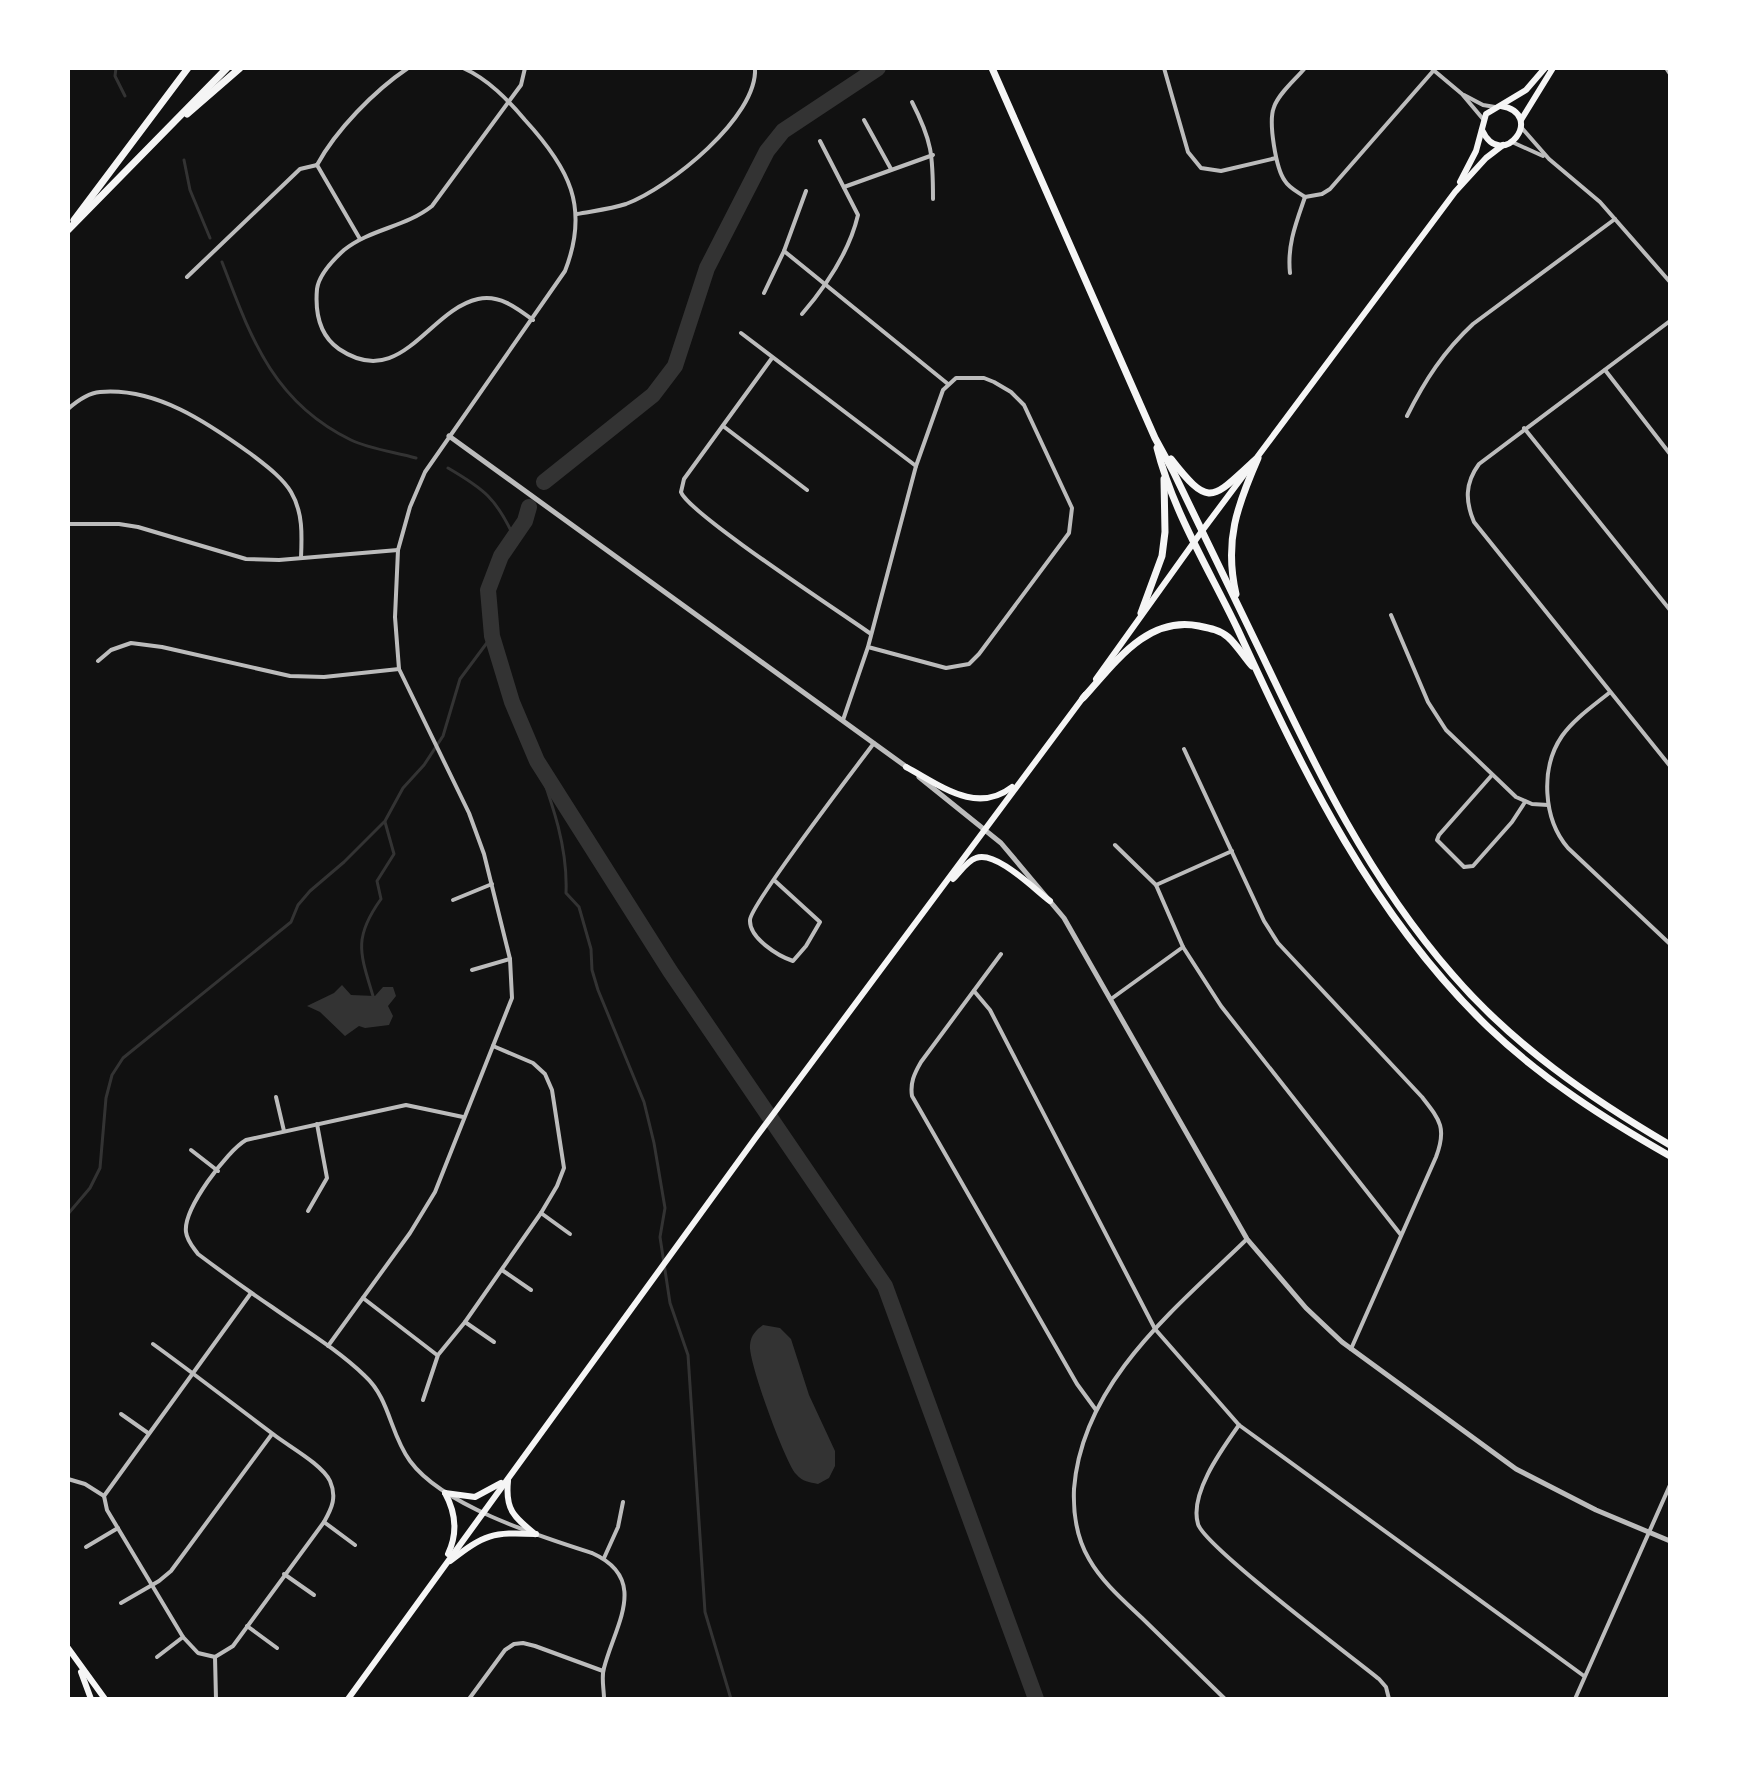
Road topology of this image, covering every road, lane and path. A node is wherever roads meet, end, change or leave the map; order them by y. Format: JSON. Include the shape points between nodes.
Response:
{"nodes":[{"id":1,"x":188,"y":68,"type":"edge"},
{"id":2,"x":227,"y":68,"type":"edge"},
{"id":3,"x":240,"y":68,"type":"edge"},
{"id":4,"x":408,"y":68,"type":"edge"},
{"id":5,"x":463,"y":68,"type":"edge"},
{"id":6,"x":525,"y":68,"type":"edge"},
{"id":7,"x":755,"y":68,"type":"edge"},
{"id":8,"x":992,"y":68,"type":"edge"},
{"id":9,"x":1164,"y":68,"type":"edge"},
{"id":10,"x":1305,"y":68,"type":"edge"},
{"id":11,"x":1545,"y":68,"type":"edge"},
{"id":12,"x":1553,"y":68,"type":"edge"},
{"id":13,"x":1666,"y":68,"type":"edge"},
{"id":14,"x":1432,"y":69,"type":"edge"},
{"id":15,"x":1670,"y":74,"type":"edge"},
{"id":16,"x":1462,"y":94,"type":"junction"},
{"id":17,"x":508,"y":100,"type":"junction"},
{"id":18,"x":912,"y":102,"type":"dead end"},
{"id":19,"x":1498,"y":106,"type":"junction"},
{"id":20,"x":1483,"y":119,"type":"junction"},
{"id":21,"x":864,"y":120,"type":"dead end"},
{"id":22,"x":1521,"y":124,"type":"junction"},
{"id":23,"x":1482,"y":130,"type":"junction"},
{"id":24,"x":820,"y":141,"type":"dead end"},
{"id":25,"x":1512,"y":142,"type":"junction"},
{"id":26,"x":1503,"y":145,"type":"junction"},
{"id":27,"x":933,"y":155,"type":"junction"},
{"id":28,"x":138,"y":157,"type":"junction"},
{"id":29,"x":1276,"y":158,"type":"junction"},
{"id":30,"x":1549,"y":159,"type":"junction"},
{"id":31,"x":317,"y":165,"type":"junction"},
{"id":32,"x":891,"y":169,"type":"junction"},
{"id":33,"x":844,"y":187,"type":"junction"},
{"id":34,"x":806,"y":191,"type":"dead end"},
{"id":35,"x":1455,"y":192,"type":"junction"},
{"id":36,"x":1305,"y":197,"type":"junction"},
{"id":37,"x":933,"y":199,"type":"dead end"},
{"id":38,"x":577,"y":214,"type":"junction"},
{"id":39,"x":1615,"y":219,"type":"junction"},
{"id":40,"x":68,"y":229,"type":"edge"},
{"id":41,"x":360,"y":239,"type":"junction"},
{"id":42,"x":784,"y":251,"type":"junction"},
{"id":43,"x":1290,"y":273,"type":"dead end"},
{"id":44,"x":187,"y":277,"type":"dead end"},
{"id":45,"x":1670,"y":282,"type":"edge"},
{"id":46,"x":826,"y":286,"type":"junction"},
{"id":47,"x":764,"y":293,"type":"dead end"},
{"id":48,"x":802,"y":314,"type":"dead end"},
{"id":49,"x":533,"y":320,"type":"junction"},
{"id":50,"x":1670,"y":321,"type":"edge"},
{"id":51,"x":741,"y":333,"type":"dead end"},
{"id":52,"x":772,"y":358,"type":"junction"},
{"id":53,"x":1605,"y":370,"type":"junction"},
{"id":54,"x":948,"y":384,"type":"junction"},
{"id":55,"x":68,"y":409,"type":"edge"},
{"id":56,"x":1407,"y":416,"type":"dead end"},
{"id":57,"x":723,"y":426,"type":"junction"},
{"id":58,"x":1524,"y":428,"type":"junction"},
{"id":59,"x":449,"y":436,"type":"junction"},
{"id":60,"x":1155,"y":438,"type":"junction"},
{"id":61,"x":1670,"y":454,"type":"edge"},
{"id":62,"x":1258,"y":458,"type":"junction"},
{"id":63,"x":916,"y":466,"type":"junction"},
{"id":64,"x":1165,"y":474,"type":"junction"},
{"id":65,"x":807,"y":490,"type":"dead end"},
{"id":66,"x":68,"y":524,"type":"edge"},
{"id":67,"x":1202,"y":531,"type":"junction"},
{"id":68,"x":1194,"y":542,"type":"junction"},
{"id":69,"x":398,"y":550,"type":"junction"},
{"id":70,"x":301,"y":558,"type":"junction"},
{"id":71,"x":1238,"y":605,"type":"junction"},
{"id":72,"x":1670,"y":610,"type":"edge"},
{"id":73,"x":1141,"y":613,"type":"junction"},
{"id":74,"x":1391,"y":615,"type":"dead end"},
{"id":75,"x":871,"y":634,"type":"junction"},
{"id":76,"x":868,"y":647,"type":"junction"},
{"id":77,"x":98,"y":661,"type":"dead end"},
{"id":78,"x":399,"y":669,"type":"junction"},
{"id":79,"x":1258,"y":674,"type":"junction"},
{"id":80,"x":1609,"y":693,"type":"junction"},
{"id":81,"x":1083,"y":698,"type":"junction"},
{"id":82,"x":843,"y":720,"type":"junction"},
{"id":83,"x":874,"y":743,"type":"junction"},
{"id":84,"x":1184,"y":749,"type":"dead end"},
{"id":85,"x":1670,"y":766,"type":"edge"},
{"id":86,"x":906,"y":767,"type":"junction"},
{"id":87,"x":1024,"y":775,"type":"junction"},
{"id":88,"x":1492,"y":775,"type":"junction"},
{"id":89,"x":1525,"y":802,"type":"junction"},
{"id":90,"x":1548,"y":805,"type":"junction"},
{"id":91,"x":985,"y":829,"type":"junction"},
{"id":92,"x":1115,"y":845,"type":"dead end"},
{"id":93,"x":1232,"y":851,"type":"junction"},
{"id":94,"x":774,"y":880,"type":"junction"},
{"id":95,"x":492,"y":884,"type":"junction"},
{"id":96,"x":1156,"y":885,"type":"junction"},
{"id":97,"x":453,"y":900,"type":"dead end"},
{"id":98,"x":1050,"y":901,"type":"junction"},
{"id":99,"x":932,"y":902,"type":"junction"},
{"id":100,"x":1670,"y":944,"type":"edge"},
{"id":101,"x":1183,"y":947,"type":"junction"},
{"id":102,"x":1001,"y":954,"type":"dead end"},
{"id":103,"x":510,"y":959,"type":"junction"},
{"id":104,"x":472,"y":970,"type":"dead end"},
{"id":105,"x":974,"y":991,"type":"junction"},
{"id":106,"x":1111,"y":999,"type":"junction"},
{"id":107,"x":493,"y":1046,"type":"junction"},
{"id":108,"x":276,"y":1097,"type":"dead end"},
{"id":109,"x":463,"y":1117,"type":"junction"},
{"id":110,"x":317,"y":1124,"type":"junction"},
{"id":111,"x":284,"y":1131,"type":"junction"},
{"id":112,"x":1670,"y":1145,"type":"edge"},
{"id":113,"x":191,"y":1150,"type":"dead end"},
{"id":114,"x":1670,"y":1156,"type":"edge"},
{"id":115,"x":218,"y":1171,"type":"junction"},
{"id":116,"x":308,"y":1211,"type":"dead end"},
{"id":117,"x":541,"y":1213,"type":"junction"},
{"id":118,"x":570,"y":1234,"type":"dead end"},
{"id":119,"x":1401,"y":1235,"type":"junction"},
{"id":120,"x":1247,"y":1239,"type":"junction"},
{"id":121,"x":502,"y":1270,"type":"junction"},
{"id":122,"x":531,"y":1290,"type":"dead end"},
{"id":123,"x":251,"y":1293,"type":"junction"},
{"id":124,"x":363,"y":1298,"type":"junction"},
{"id":125,"x":465,"y":1322,"type":"junction"},
{"id":126,"x":1155,"y":1329,"type":"junction"},
{"id":127,"x":494,"y":1342,"type":"dead end"},
{"id":128,"x":153,"y":1344,"type":"dead end"},
{"id":129,"x":328,"y":1346,"type":"junction"},
{"id":130,"x":1351,"y":1349,"type":"junction"},
{"id":131,"x":438,"y":1355,"type":"junction"},
{"id":132,"x":192,"y":1373,"type":"junction"},
{"id":133,"x":423,"y":1400,"type":"dead end"},
{"id":134,"x":1096,"y":1410,"type":"junction"},
{"id":135,"x":121,"y":1414,"type":"dead end"},
{"id":136,"x":1239,"y":1425,"type":"junction"},
{"id":137,"x":148,"y":1433,"type":"junction"},
{"id":138,"x":272,"y":1434,"type":"junction"},
{"id":139,"x":509,"y":1478,"type":"junction"},
{"id":140,"x":68,"y":1479,"type":"edge"},
{"id":141,"x":1670,"y":1485,"type":"edge"},
{"id":142,"x":445,"y":1493,"type":"junction"},
{"id":143,"x":104,"y":1496,"type":"junction"},
{"id":144,"x":623,"y":1502,"type":"dead end"},
{"id":145,"x":484,"y":1511,"type":"junction"},
{"id":146,"x":324,"y":1522,"type":"junction"},
{"id":147,"x":118,"y":1528,"type":"junction"},
{"id":148,"x":1649,"y":1533,"type":"junction"},
{"id":149,"x":536,"y":1534,"type":"junction"},
{"id":150,"x":1670,"y":1541,"type":"edge"},
{"id":151,"x":355,"y":1545,"type":"dead end"},
{"id":152,"x":86,"y":1547,"type":"dead end"},
{"id":153,"x":604,"y":1558,"type":"junction"},
{"id":154,"x":443,"y":1565,"type":"junction"},
{"id":155,"x":284,"y":1574,"type":"junction"},
{"id":156,"x":153,"y":1585,"type":"junction"},
{"id":157,"x":314,"y":1595,"type":"dead end"},
{"id":158,"x":121,"y":1603,"type":"dead end"},
{"id":159,"x":247,"y":1626,"type":"junction"},
{"id":160,"x":183,"y":1637,"type":"junction"},
{"id":161,"x":68,"y":1648,"type":"edge"},
{"id":162,"x":277,"y":1648,"type":"dead end"},
{"id":163,"x":157,"y":1657,"type":"dead end"},
{"id":164,"x":215,"y":1657,"type":"junction"},
{"id":165,"x":79,"y":1665,"type":"junction"},
{"id":166,"x":603,"y":1671,"type":"junction"},
{"id":167,"x":1584,"y":1676,"type":"junction"},
{"id":168,"x":91,"y":1699,"type":"edge"},
{"id":169,"x":105,"y":1699,"type":"edge"},
{"id":170,"x":216,"y":1699,"type":"edge"},
{"id":171,"x":348,"y":1699,"type":"edge"},
{"id":172,"x":469,"y":1699,"type":"edge"},
{"id":173,"x":604,"y":1699,"type":"edge"},
{"id":174,"x":1225,"y":1699,"type":"edge"},
{"id":175,"x":1389,"y":1699,"type":"edge"},
{"id":176,"x":1575,"y":1699,"type":"edge"}],
"edges":[{"from":1,"to":40,"type":"highway"},
{"from":2,"to":28,"type":"highway"},
{"from":3,"to":28,"type":"highway"},
{"from":4,"to":31,"type":"street","via":[[336,135]]},
{"from":5,"to":17,"type":"street"},
{"from":6,"to":17,"type":"street","via":[[521,85]]},
{"from":7,"to":38,"type":"street","via":[[744,107],[712,145],[626,204]]},
{"from":8,"to":60,"type":"highway"},
{"from":9,"to":29,"type":"street","via":[[1188,152],[1201,168],[1221,171]]},
{"from":10,"to":29,"type":"street","via":[[1272,109]]},
{"from":11,"to":19,"type":"main road","via":[[1526,90]]},
{"from":12,"to":22,"type":"main road"},
{"from":13,"to":15,"type":"street"},
{"from":14,"to":16,"type":"street"},
{"from":14,"to":36,"type":"street","via":[[1330,189]]},
{"from":16,"to":19,"type":"street"},
{"from":16,"to":20,"type":"street"},
{"from":17,"to":38,"type":"street","via":[[555,153],[569,180]]},
{"from":17,"to":41,"type":"street","via":[[432,206]]},
{"from":18,"to":27,"type":"street"},
{"from":19,"to":20,"type":"main road"},
{"from":19,"to":22,"type":"main road","via":[[1513,109]]},
{"from":20,"to":23,"type":"main road"},
{"from":21,"to":32,"type":"street"},
{"from":22,"to":25,"type":"main road"},
{"from":22,"to":30,"type":"street"},
{"from":23,"to":26,"type":"main road","via":[[1492,143]]},
{"from":23,"to":35,"type":"main road"},
{"from":24,"to":33,"type":"street"},
{"from":25,"to":26,"type":"main road"},
{"from":25,"to":30,"type":"street"},
{"from":26,"to":35,"type":"main road"},
{"from":27,"to":32,"type":"street"},
{"from":27,"to":37,"type":"street"},
{"from":28,"to":40,"type":"highway"},
{"from":29,"to":36,"type":"street","via":[[1284,181]]},
{"from":30,"to":39,"type":"street"},
{"from":31,"to":41,"type":"street"},
{"from":31,"to":44,"type":"street","via":[[300,169]]},
{"from":32,"to":33,"type":"street"},
{"from":33,"to":46,"type":"street","via":[[858,215]]},
{"from":34,"to":42,"type":"street"},
{"from":35,"to":62,"type":"main road"},
{"from":36,"to":43,"type":"street","via":[[1292,232]]},
{"from":38,"to":49,"type":"street","via":[[565,271]]},
{"from":39,"to":45,"type":"street"},
{"from":39,"to":56,"type":"street","via":[[1456,340],[1427,376]]},
{"from":41,"to":49,"type":"street","via":[[327,267],[316,303],[317,319],[327,336],[350,355],[375,360],[399,355],[476,299],[505,302]]},
{"from":42,"to":46,"type":"street"},
{"from":42,"to":47,"type":"street"},
{"from":46,"to":48,"type":"street"},
{"from":46,"to":54,"type":"street"},
{"from":49,"to":59,"type":"street"},
{"from":50,"to":53,"type":"street"},
{"from":51,"to":52,"type":"street"},
{"from":52,"to":57,"type":"street"},
{"from":52,"to":63,"type":"street"},
{"from":53,"to":58,"type":"street"},
{"from":53,"to":61,"type":"street"},
{"from":54,"to":63,"type":"street"},
{"from":54,"to":76,"type":"street","via":[[956,378],[984,378],[1024,405],[1072,508],[1069,533],[969,664],[946,668]]},
{"from":55,"to":70,"type":"street","via":[[98,392],[129,392],[194,416],[222,433],[293,495],[302,530]]},
{"from":57,"to":65,"type":"street"},
{"from":57,"to":75,"type":"street","via":[[680,486],[683,498]]},
{"from":58,"to":72,"type":"street"},
{"from":58,"to":80,"type":"street","via":[[1472,473],[1469,511]]},
{"from":59,"to":69,"type":"street","via":[[425,472]]},
{"from":59,"to":82,"type":"street"},
{"from":60,"to":62,"type":"highway","via":[[1193,488],[1205,493],[1224,488]]},
{"from":60,"to":64,"type":"highway"},
{"from":60,"to":67,"type":"highway"},
{"from":62,"to":67,"type":"main road"},
{"from":62,"to":71,"type":"highway","via":[[1240,499],[1231,541]]},
{"from":63,"to":75,"type":"street"},
{"from":64,"to":68,"type":"highway"},
{"from":64,"to":73,"type":"highway","via":[[1162,556]]},
{"from":66,"to":70,"type":"street","via":[[138,527],[246,559]]},
{"from":67,"to":68,"type":"main road"},
{"from":67,"to":71,"type":"highway"},
{"from":68,"to":73,"type":"main road"},
{"from":68,"to":79,"type":"highway"},
{"from":69,"to":70,"type":"street"},
{"from":69,"to":78,"type":"street"},
{"from":71,"to":112,"type":"highway","via":[[1319,775],[1405,916],[1453,976],[1505,1028],[1611,1110]]},
{"from":73,"to":81,"type":"main road"},
{"from":74,"to":88,"type":"street","via":[[1435,716]]},
{"from":75,"to":76,"type":"street"},
{"from":76,"to":82,"type":"street"},
{"from":77,"to":78,"type":"street","via":[[131,643],[290,676]]},
{"from":78,"to":95,"type":"street","via":[[469,813]]},
{"from":79,"to":81,"type":"highway","via":[[1218,631],[1175,624],[1140,638]]},
{"from":79,"to":114,"type":"highway","via":[[1306,775],[1402,930],[1489,1028],[1541,1073]]},
{"from":80,"to":85,"type":"street"},
{"from":80,"to":90,"type":"street","via":[[1557,745]]},
{"from":81,"to":87,"type":"main road"},
{"from":82,"to":83,"type":"street"},
{"from":83,"to":86,"type":"street"},
{"from":83,"to":94,"type":"street"},
{"from":84,"to":93,"type":"street"},
{"from":86,"to":87,"type":"main road","via":[[979,801],[1000,796]]},
{"from":86,"to":91,"type":"street"},
{"from":87,"to":91,"type":"main road"},
{"from":88,"to":89,"type":"street"},
{"from":88,"to":89,"type":"street","via":[[1437,840],[1464,867],[1473,866]]},
{"from":89,"to":90,"type":"street"},
{"from":90,"to":100,"type":"street","via":[[1559,838]]},
{"from":91,"to":98,"type":"street"},
{"from":91,"to":99,"type":"main road"},
{"from":92,"to":96,"type":"street"},
{"from":93,"to":96,"type":"street"},
{"from":93,"to":119,"type":"street","via":[[1278,943],[1422,1097],[1442,1126],[1436,1157]]},
{"from":94,"to":94,"type":"street","via":[[820,922],[793,961],[764,943],[751,927],[751,912]]},
{"from":95,"to":97,"type":"street"},
{"from":95,"to":103,"type":"street"},
{"from":96,"to":101,"type":"street"},
{"from":98,"to":99,"type":"main road","via":[[1000,862],[984,856],[967,864]]},
{"from":98,"to":106,"type":"street"},
{"from":99,"to":139,"type":"main road"},
{"from":101,"to":106,"type":"street"},
{"from":101,"to":119,"type":"street","via":[[1221,1006]]},
{"from":102,"to":105,"type":"street"},
{"from":103,"to":104,"type":"street"},
{"from":103,"to":107,"type":"street","via":[[512,998]]},
{"from":105,"to":126,"type":"street","via":[[990,1010]]},
{"from":105,"to":134,"type":"street","via":[[921,1062],[913,1076],[912,1096]]},
{"from":106,"to":120,"type":"street"},
{"from":107,"to":109,"type":"street"},
{"from":107,"to":117,"type":"street","via":[[533,1063],[552,1090],[564,1168]]},
{"from":108,"to":111,"type":"street"},
{"from":109,"to":110,"type":"street","via":[[406,1105]]},
{"from":109,"to":124,"type":"street","via":[[424,1212]]},
{"from":110,"to":111,"type":"street"},
{"from":110,"to":116,"type":"street","via":[[327,1178]]},
{"from":111,"to":115,"type":"street","via":[[238,1145]]},
{"from":113,"to":115,"type":"street"},
{"from":115,"to":123,"type":"street","via":[[189,1213],[186,1233],[198,1254]]},
{"from":117,"to":118,"type":"street"},
{"from":117,"to":121,"type":"street"},
{"from":119,"to":130,"type":"street"},
{"from":120,"to":126,"type":"street"},
{"from":120,"to":130,"type":"street","via":[[1297,1299]]},
{"from":121,"to":122,"type":"street"},
{"from":121,"to":125,"type":"street"},
{"from":123,"to":129,"type":"street"},
{"from":123,"to":132,"type":"street"},
{"from":124,"to":129,"type":"street"},
{"from":124,"to":131,"type":"street"},
{"from":125,"to":127,"type":"street"},
{"from":125,"to":131,"type":"street"},
{"from":126,"to":134,"type":"street"},
{"from":126,"to":136,"type":"street"},
{"from":128,"to":132,"type":"street"},
{"from":129,"to":142,"type":"street","via":[[372,1382],[410,1461]]},
{"from":130,"to":148,"type":"street","via":[[1516,1469]]},
{"from":131,"to":133,"type":"street"},
{"from":132,"to":137,"type":"street"},
{"from":132,"to":138,"type":"street"},
{"from":134,"to":174,"type":"street","via":[[1081,1451],[1073,1507],[1088,1558]]},
{"from":135,"to":137,"type":"street"},
{"from":136,"to":167,"type":"street"},
{"from":136,"to":175,"type":"street","via":[[1210,1470],[1198,1502],[1199,1529],[1379,1679]]},
{"from":137,"to":143,"type":"street"},
{"from":138,"to":146,"type":"street","via":[[329,1479],[334,1502]]},
{"from":138,"to":156,"type":"street","via":[[171,1571]]},
{"from":139,"to":142,"type":"main road","via":[[475,1497]]},
{"from":139,"to":145,"type":"main road"},
{"from":139,"to":149,"type":"main road","via":[[510,1509]]},
{"from":140,"to":143,"type":"street"},
{"from":141,"to":148,"type":"street"},
{"from":142,"to":145,"type":"street"},
{"from":142,"to":154,"type":"main road","via":[[455,1524]]},
{"from":143,"to":147,"type":"street"},
{"from":144,"to":153,"type":"street"},
{"from":145,"to":149,"type":"street"},
{"from":145,"to":154,"type":"main road"},
{"from":146,"to":151,"type":"street"},
{"from":146,"to":155,"type":"street"},
{"from":147,"to":152,"type":"street"},
{"from":147,"to":156,"type":"street"},
{"from":148,"to":150,"type":"street"},
{"from":148,"to":167,"type":"street"},
{"from":149,"to":153,"type":"street"},
{"from":149,"to":154,"type":"main road","via":[[487,1536]]},
{"from":153,"to":166,"type":"street","via":[[625,1594],[621,1623]]},
{"from":154,"to":171,"type":"main road"},
{"from":155,"to":157,"type":"street"},
{"from":155,"to":159,"type":"street"},
{"from":156,"to":158,"type":"street"},
{"from":156,"to":160,"type":"street"},
{"from":159,"to":162,"type":"street"},
{"from":159,"to":164,"type":"street","via":[[227,1651]]},
{"from":160,"to":163,"type":"street"},
{"from":160,"to":164,"type":"street","via":[[198,1653]]},
{"from":161,"to":165,"type":"main road"},
{"from":164,"to":170,"type":"street"},
{"from":165,"to":168,"type":"main road"},
{"from":165,"to":169,"type":"main road"},
{"from":166,"to":172,"type":"street","via":[[535,1646],[514,1644]]},
{"from":166,"to":173,"type":"street"},
{"from":167,"to":176,"type":"street"}]}
